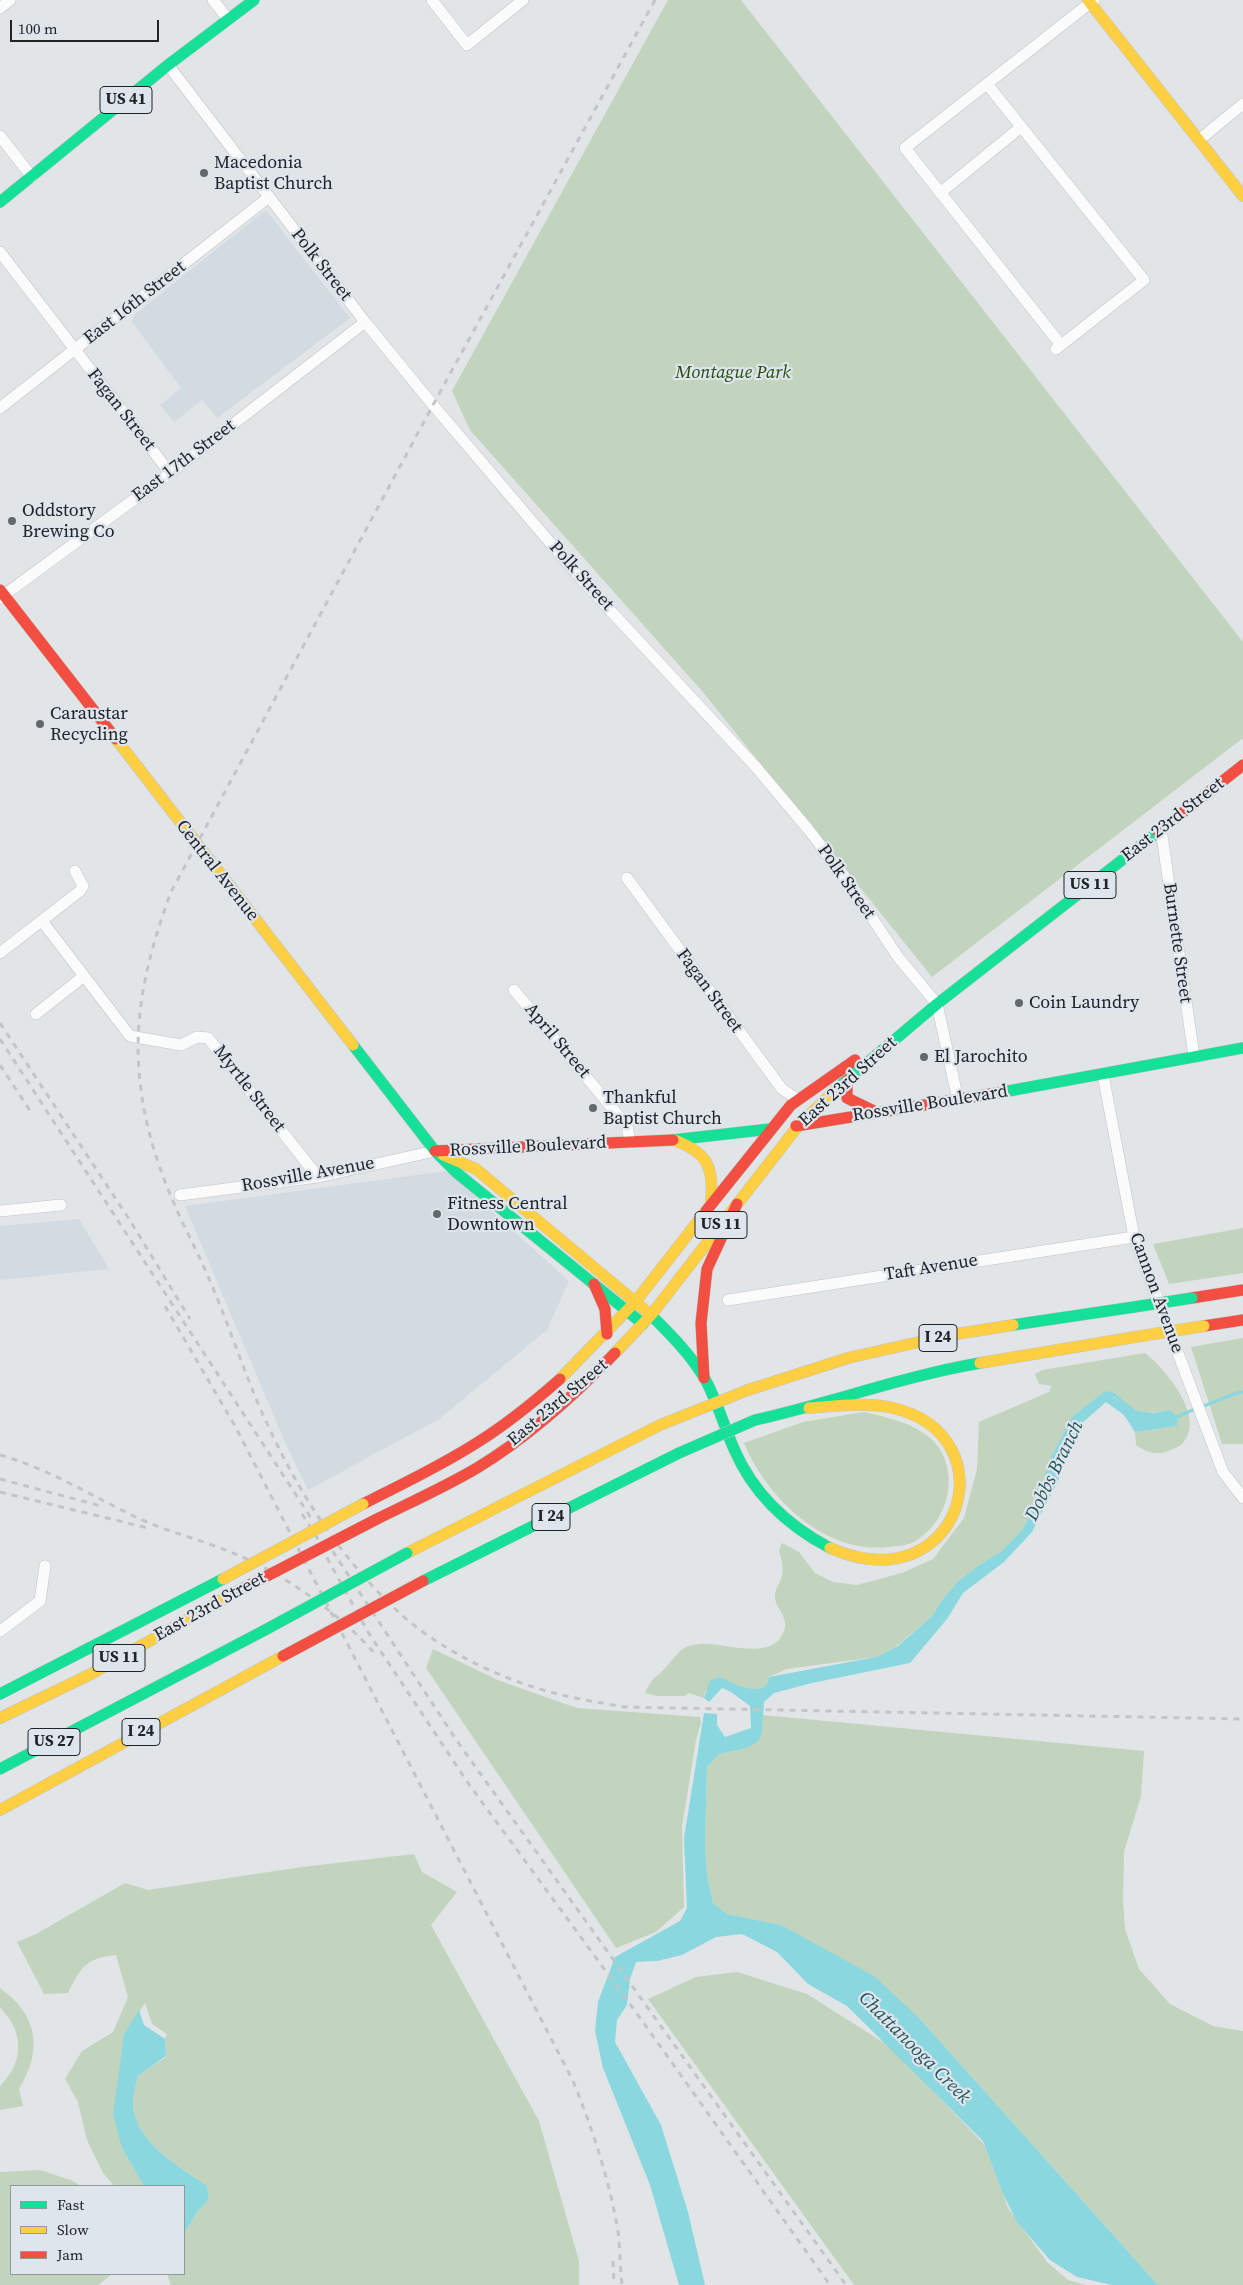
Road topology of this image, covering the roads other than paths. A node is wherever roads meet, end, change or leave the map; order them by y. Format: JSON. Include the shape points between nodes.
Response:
{"nodes":[{"id":1,"x":10,"y":0,"type":"edge"},
{"id":2,"x":213,"y":0,"type":"edge"},
{"id":3,"x":254,"y":0,"type":"edge"},
{"id":4,"x":432,"y":0,"type":"edge"},
{"id":5,"x":523,"y":0,"type":"edge"},
{"id":6,"x":1091,"y":1,"type":"edge"},
{"id":7,"x":0,"y":8,"type":"edge"},
{"id":8,"x":228,"y":19,"type":"junction"},
{"id":9,"x":168,"y":66,"type":"junction"},
{"id":10,"x":987,"y":84,"type":"junction"},
{"id":11,"x":1243,"y":104,"type":"edge"},
{"id":12,"x":1022,"y":127,"type":"junction"},
{"id":13,"x":0,"y":136,"type":"edge"},
{"id":14,"x":1199,"y":140,"type":"junction"},
{"id":15,"x":32,"y":177,"type":"junction"},
{"id":16,"x":940,"y":192,"type":"junction"},
{"id":17,"x":1243,"y":196,"type":"edge"},
{"id":18,"x":269,"y":197,"type":"junction"},
{"id":19,"x":0,"y":202,"type":"edge"},
{"id":20,"x":0,"y":252,"type":"edge"},
{"id":21,"x":365,"y":322,"type":"junction"},
{"id":22,"x":74,"y":350,"type":"junction"},
{"id":23,"x":0,"y":408,"type":"edge"},
{"id":24,"x":170,"y":473,"type":"junction"},
{"id":25,"x":1,"y":594,"type":"edge"},
{"id":26,"x":1243,"y":765,"type":"edge"},
{"id":27,"x":1161,"y":829,"type":"junction"},
{"id":28,"x":75,"y":871,"type":"dead end"},
{"id":29,"x":626,"y":878,"type":"dead end"},
{"id":30,"x":42,"y":921,"type":"junction"},
{"id":31,"x":0,"y":953,"type":"edge"},
{"id":32,"x":84,"y":976,"type":"junction"},
{"id":33,"x":514,"y":990,"type":"dead end"},
{"id":34,"x":936,"y":1004,"type":"junction"},
{"id":35,"x":36,"y":1014,"type":"dead end"},
{"id":36,"x":1243,"y":1048,"type":"edge"},
{"id":37,"x":1194,"y":1056,"type":"junction"},
{"id":38,"x":1103,"y":1075,"type":"junction"},
{"id":39,"x":847,"y":1080,"type":"junction"},
{"id":40,"x":797,"y":1099,"type":"junction"},
{"id":41,"x":958,"y":1100,"type":"junction"},
{"id":42,"x":878,"y":1113,"type":"junction"},
{"id":43,"x":798,"y":1126,"type":"junction"},
{"id":44,"x":770,"y":1129,"type":"junction"},
{"id":45,"x":674,"y":1140,"type":"junction"},
{"id":46,"x":630,"y":1142,"type":"junction"},
{"id":47,"x":435,"y":1151,"type":"junction"},
{"id":48,"x":318,"y":1177,"type":"junction"},
{"id":49,"x":180,"y":1195,"type":"dead end"},
{"id":50,"x":711,"y":1204,"type":"junction"},
{"id":51,"x":737,"y":1204,"type":"junction"},
{"id":52,"x":61,"y":1205,"type":"dead end"},
{"id":53,"x":0,"y":1211,"type":"edge"},
{"id":54,"x":1134,"y":1237,"type":"junction"},
{"id":55,"x":594,"y":1284,"type":"junction"},
{"id":56,"x":1243,"y":1290,"type":"edge"},
{"id":57,"x":728,"y":1300,"type":"dead end"},
{"id":58,"x":636,"y":1301,"type":"junction"},
{"id":59,"x":627,"y":1310,"type":"junction"},
{"id":60,"x":647,"y":1319,"type":"junction"},
{"id":61,"x":1243,"y":1320,"type":"edge"},
{"id":62,"x":607,"y":1334,"type":"junction"},
{"id":63,"x":704,"y":1378,"type":"junction"},
{"id":64,"x":809,"y":1408,"type":"junction"},
{"id":65,"x":1243,"y":1498,"type":"edge"},
{"id":66,"x":45,"y":1566,"type":"dead end"},
{"id":67,"x":0,"y":1631,"type":"edge"},
{"id":68,"x":0,"y":1694,"type":"edge"},
{"id":69,"x":108,"y":1714,"type":"junction"},
{"id":70,"x":0,"y":1718,"type":"edge"},
{"id":71,"x":0,"y":1769,"type":"edge"},
{"id":72,"x":0,"y":1778,"type":"edge"},
{"id":73,"x":0,"y":1810,"type":"edge"}],
"edges":[{"from":1,"to":7,"type":"street"},
{"from":2,"to":8,"type":"street"},
{"from":3,"to":8,"type":"main road","number":"US 41"},
{"from":4,"to":5,"type":"street","via":[[467,45]]},
{"from":6,"to":10,"type":"street"},
{"from":6,"to":14,"type":"main road"},
{"from":8,"to":9,"type":"main road","number":"US 41"},
{"from":9,"to":15,"type":"main road","number":"US 41"},
{"from":9,"to":18,"type":"street","name":"Polk Street"},
{"from":10,"to":12,"type":"street"},
{"from":10,"to":16,"type":"street","via":[[904,148]]},
{"from":11,"to":14,"type":"street"},
{"from":12,"to":16,"type":"street"},
{"from":12,"to":16,"type":"street","via":[[1144,280],[1058,347]]},
{"from":13,"to":15,"type":"street"},
{"from":14,"to":17,"type":"main road"},
{"from":15,"to":19,"type":"main road","number":"US 41"},
{"from":18,"to":21,"type":"street","name":"Polk Street"},
{"from":18,"to":22,"type":"street","name":"East 16th Street"},
{"from":20,"to":22,"type":"street","name":"Fagan Street"},
{"from":21,"to":24,"type":"street","name":"East 17th Street"},
{"from":21,"to":34,"type":"street","name":"Polk Street","via":[[581,579],[808,829],[847,880],[898,957]]},
{"from":22,"to":23,"type":"street","name":"East 16th Street"},
{"from":22,"to":24,"type":"street","name":"Fagan Street"},
{"from":24,"to":25,"type":"street","name":"East 17th Street"},
{"from":25,"to":47,"type":"main road","name":"Central Avenue"},
{"from":26,"to":27,"type":"main road","name":"East 23rd Street","number":"US 11"},
{"from":27,"to":34,"type":"main road","name":"East 23rd Street","number":"US 11"},
{"from":27,"to":37,"type":"street","name":"Burnette Street"},
{"from":28,"to":30,"type":"street","via":[[83,886]]},
{"from":29,"to":40,"type":"street","name":"Fagan Street","via":[[782,1089]]},
{"from":30,"to":31,"type":"street"},
{"from":30,"to":32,"type":"street","name":"Myrtle Street"},
{"from":32,"to":35,"type":"street"},
{"from":32,"to":48,"type":"street","name":"Myrtle Street","via":[[130,1036],[181,1045],[197,1037],[208,1038]]},
{"from":33,"to":46,"type":"street","name":"April Street","via":[[627,1126]]},
{"from":34,"to":39,"type":"main road","name":"East 23rd Street","number":"US 11"},
{"from":34,"to":40,"type":"main road","name":"East 23rd Street","number":"US 11"},
{"from":34,"to":41,"type":"street","name":"Polk Street"},
{"from":36,"to":37,"type":"main road","name":"Rossville Boulevard"},
{"from":37,"to":38,"type":"main road","name":"Rossville Boulevard"},
{"from":38,"to":41,"type":"main road","name":"Rossville Boulevard"},
{"from":38,"to":54,"type":"street","name":"Cannon Avenue"},
{"from":39,"to":42,"type":"main road","via":[[848,1098],[858,1106]]},
{"from":39,"to":43,"type":"main road","name":"East 23rd Street","number":"US 11"},
{"from":40,"to":44,"type":"main road","name":"East 23rd Street","number":"US 11"},
{"from":41,"to":42,"type":"main road","name":"Rossville Boulevard"},
{"from":42,"to":43,"type":"main road","name":"Rossville Boulevard"},
{"from":43,"to":44,"type":"main road","name":"Rossville Boulevard"},
{"from":43,"to":51,"type":"main road","name":"East 23rd Street","number":"US 11"},
{"from":44,"to":45,"type":"main road","name":"Rossville Boulevard"},
{"from":44,"to":50,"type":"main road","name":"East 23rd Street","number":"US 11"},
{"from":45,"to":46,"type":"main road","name":"Rossville Boulevard"},
{"from":45,"to":50,"type":"main road","via":[[701,1155],[713,1171]]},
{"from":46,"to":47,"type":"main road","name":"Rossville Boulevard"},
{"from":47,"to":48,"type":"street","name":"Rossville Avenue"},
{"from":47,"to":55,"type":"main road","name":"Central Avenue","via":[[457,1173]]},
{"from":47,"to":58,"type":"main road","name":"Central Avenue","via":[[476,1169]]},
{"from":48,"to":49,"type":"street","name":"Rossville Avenue"},
{"from":50,"to":58,"type":"main road","name":"East 23rd Street","number":"US 11"},
{"from":51,"to":60,"type":"main road","name":"East 23rd Street","number":"US 11"},
{"from":51,"to":63,"type":"main road","via":[[707,1269],[701,1323]]},
{"from":52,"to":53,"type":"street"},
{"from":54,"to":57,"type":"street","name":"Taft Avenue"},
{"from":54,"to":65,"type":"street","name":"Cannon Avenue","via":[[1223,1472]]},
{"from":55,"to":59,"type":"main road","name":"Central Avenue"},
{"from":55,"to":62,"type":"main road","via":[[606,1309]]},
{"from":56,"to":69,"type":"main road","number":"I 24","bridge":true,"via":[[950,1335],[848,1358],[748,1390],[660,1426],[583,1463],[407,1553]]},
{"from":58,"to":59,"type":"main road","name":"East 23rd Street","number":"US 11"},
{"from":58,"to":60,"type":"main road","name":"Central Avenue"},
{"from":59,"to":60,"type":"main road","name":"Central Avenue"},
{"from":59,"to":62,"type":"main road","name":"East 23rd Street","number":"US 11"},
{"from":60,"to":63,"type":"main road","via":[[674,1337]]},
{"from":60,"to":70,"type":"main road","name":"East 23rd Street","number":"US 11","bridge":true,"via":[[585,1386],[533,1429],[477,1468],[236,1592],[91,1674]]},
{"from":61,"to":64,"type":"main road","number":"I 24","bridge":true,"via":[[933,1370]]},
{"from":62,"to":68,"type":"main road","name":"East 23rd Street","number":"US 11","bridge":true,"via":[[567,1374],[520,1413],[448,1461]]},
{"from":63,"to":64,"type":"main road","via":[[740,1462],[777,1511],[801,1532],[825,1547],[851,1556],[880,1559],[910,1555],[930,1546],[951,1522],[960,1498],[959,1471],[951,1449],[920,1419],[889,1407],[856,1404]]},
{"from":64,"to":73,"type":"main road","number":"I 24","bridge":true,"via":[[755,1420],[679,1453],[423,1581]]},
{"from":66,"to":67,"type":"street","via":[[40,1601]]},
{"from":69,"to":71,"type":"main road","number":"US 27"},
{"from":69,"to":72,"type":"main road","number":"I 24"}]}
